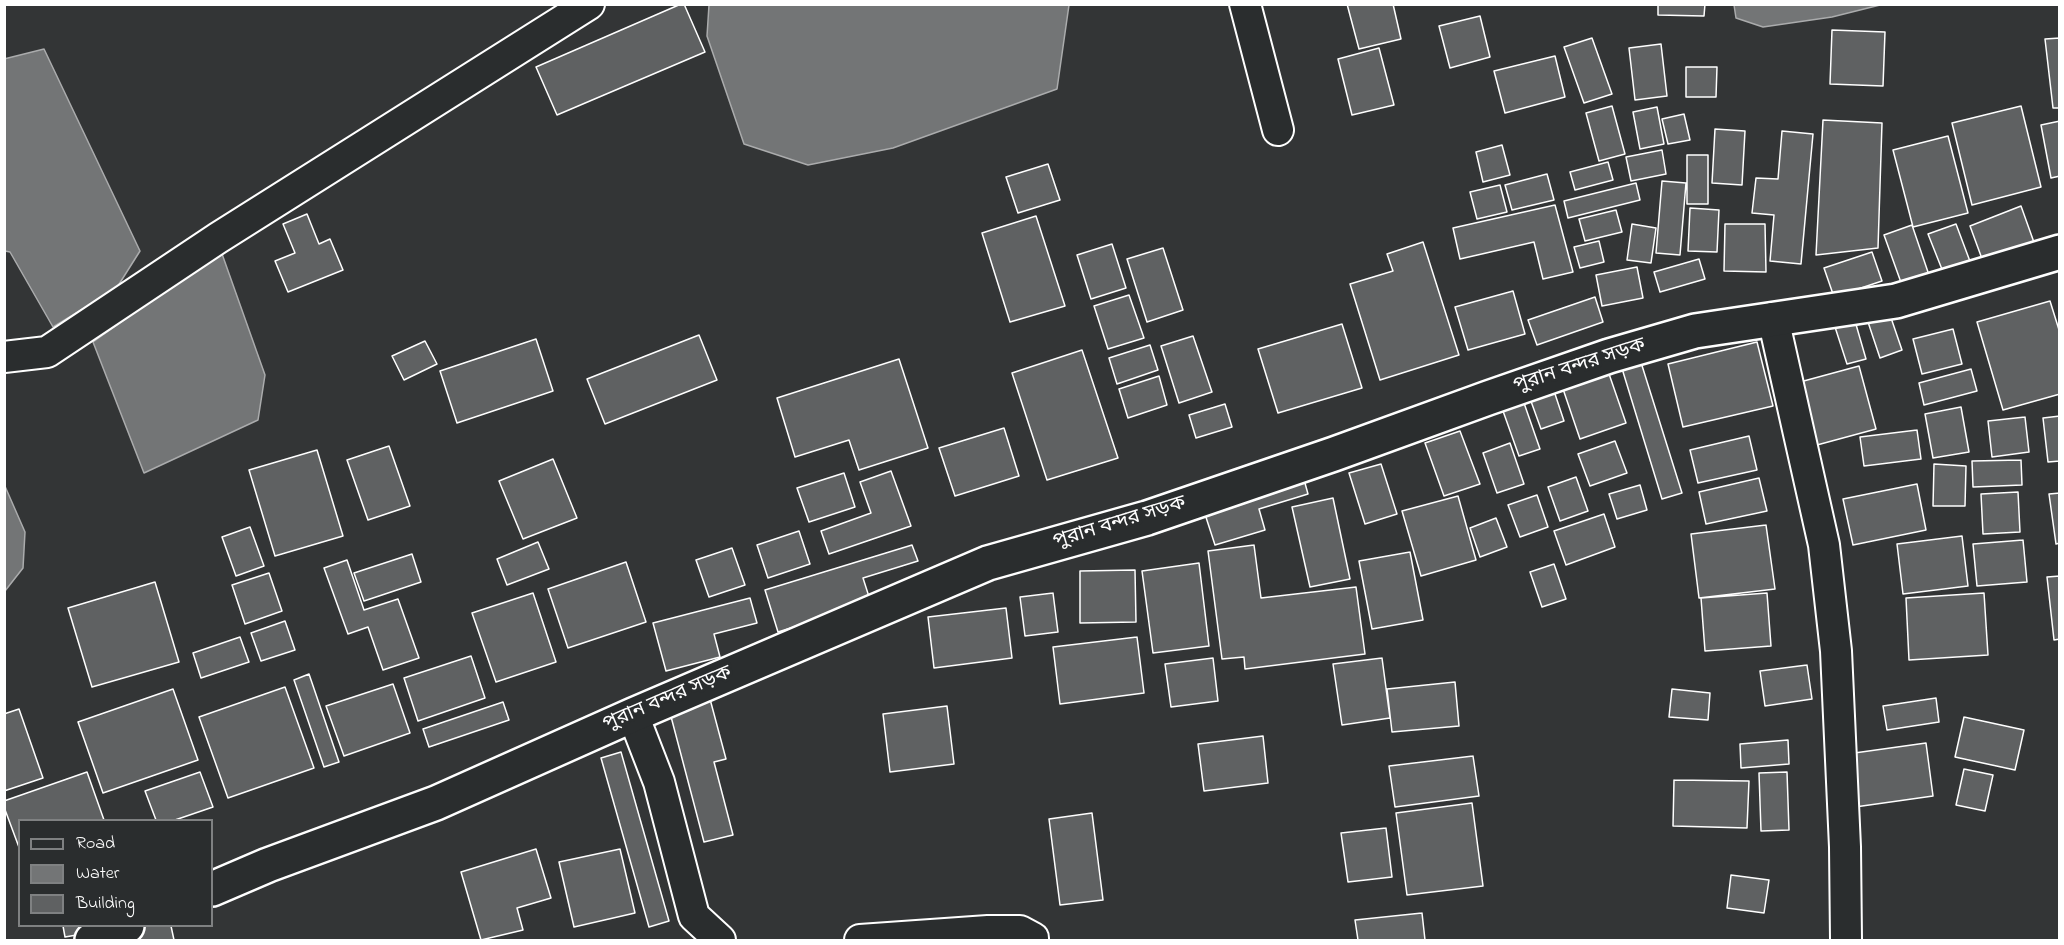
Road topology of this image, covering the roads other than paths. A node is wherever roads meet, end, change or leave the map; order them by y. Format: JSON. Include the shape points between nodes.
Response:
{"nodes":[{"id":1,"x":589,"y":4,"type":"edge"},
{"id":2,"x":1245,"y":4,"type":"edge"},
{"id":3,"x":1278,"y":130,"type":"dead end"},
{"id":4,"x":2060,"y":252,"type":"edge"},
{"id":5,"x":1773,"y":318,"type":"junction"},
{"id":6,"x":4,"y":357,"type":"edge"},
{"id":7,"x":633,"y":715,"type":"junction"},
{"id":8,"x":213,"y":890,"type":"edge"},
{"id":9,"x":124,"y":927,"type":"edge"},
{"id":10,"x":92,"y":940,"type":"edge"},
{"id":11,"x":720,"y":940,"type":"edge"},
{"id":12,"x":861,"y":940,"type":"edge"},
{"id":13,"x":1034,"y":940,"type":"edge"},
{"id":14,"x":1846,"y":940,"type":"edge"}],
"edges":[{"from":1,"to":6,"type":"street","via":[[218,238],[47,352]]},
{"from":2,"to":3,"type":"street"},
{"from":4,"to":5,"type":"street","name":"পুরান বন্দর সড়ক","via":[[1896,301]]},
{"from":5,"to":7,"type":"street","name":"পুরান বন্দর সড়ক","via":[[1695,331],[1609,356],[1169,510],[988,563]]},
{"from":5,"to":14,"type":"street","via":[[1824,545],[1836,651]]},
{"from":7,"to":8,"type":"street","name":"পুরান বন্দর সড়ক","via":[[436,803]]},
{"from":7,"to":11,"type":"street","via":[[659,782],[694,916]]},
{"from":9,"to":10,"type":"street"},
{"from":12,"to":13,"type":"street","via":[[1020,931]]}]}
